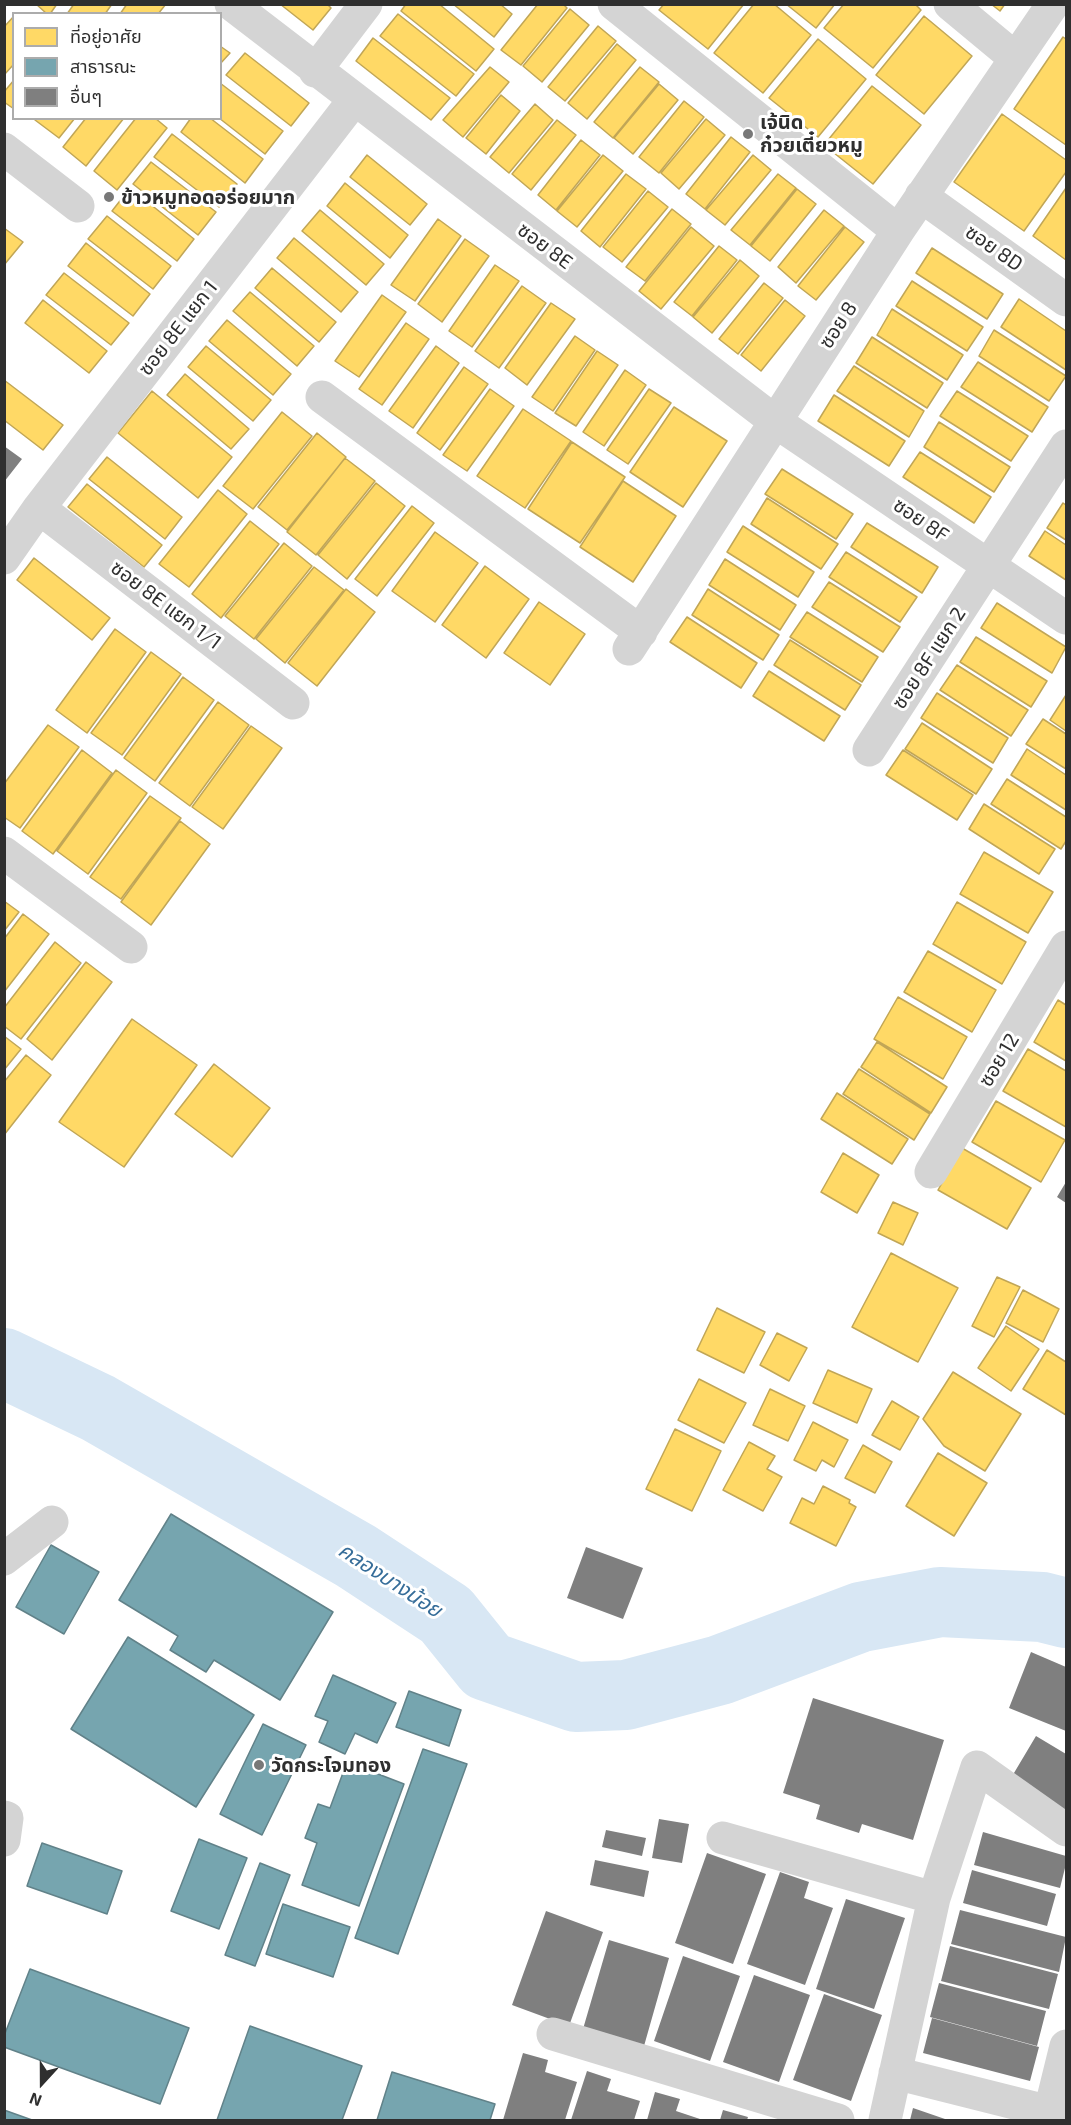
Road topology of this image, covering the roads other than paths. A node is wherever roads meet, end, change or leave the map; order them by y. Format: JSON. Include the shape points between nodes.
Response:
{"nodes":[{"id":1,"x":231,"y":4,"type":"edge"},
{"id":2,"x":366,"y":4,"type":"edge"},
{"id":3,"x":614,"y":4,"type":"edge"},
{"id":4,"x":950,"y":4,"type":"edge"},
{"id":5,"x":1053,"y":4,"type":"edge"},
{"id":6,"x":1015,"y":58,"type":"junction"},
{"id":7,"x":315,"y":71,"type":"junction"},
{"id":8,"x":354,"y":100,"type":"junction"},
{"id":9,"x":4,"y":149,"type":"edge"},
{"id":10,"x":921,"y":196,"type":"junction"},
{"id":11,"x":78,"y":206,"type":"dead end"},
{"id":12,"x":898,"y":231,"type":"junction"},
{"id":13,"x":1066,"y":300,"type":"edge"},
{"id":14,"x":322,"y":397,"type":"dead end"},
{"id":15,"x":776,"y":422,"type":"junction"},
{"id":16,"x":1066,"y":446,"type":"edge"},
{"id":17,"x":39,"y":508,"type":"junction"},
{"id":18,"x":4,"y":558,"type":"edge"},
{"id":19,"x":990,"y":566,"type":"junction"},
{"id":20,"x":1066,"y":618,"type":"edge"},
{"id":21,"x":293,"y":703,"type":"dead end"},
{"id":22,"x":869,"y":750,"type":"dead end"},
{"id":23,"x":4,"y":853,"type":"edge"},
{"id":24,"x":131,"y":947,"type":"dead end"},
{"id":25,"x":1066,"y":947,"type":"edge"},
{"id":26,"x":931,"y":1172,"type":"dead end"},
{"id":27,"x":52,"y":1522,"type":"dead end"},
{"id":28,"x":4,"y":1559,"type":"edge"},
{"id":29,"x":4,"y":1816,"type":"edge"},
{"id":30,"x":1066,"y":1830,"type":"edge"},
{"id":31,"x":723,"y":1838,"type":"dead end"},
{"id":32,"x":4,"y":1840,"type":"edge"},
{"id":33,"x":934,"y":1898,"type":"junction"},
{"id":34,"x":553,"y":2034,"type":"dead end"},
{"id":35,"x":1066,"y":2046,"type":"edge"},
{"id":36,"x":895,"y":2073,"type":"junction"},
{"id":37,"x":1058,"y":2114,"type":"edge"},
{"id":38,"x":838,"y":2121,"type":"edge"},
{"id":39,"x":885,"y":2121,"type":"edge"}],
"edges":[{"from":1,"to":7,"type":"street","name":"ซอย 8E"},
{"from":2,"to":7,"type":"street"},
{"from":3,"to":12,"type":"street"},
{"from":4,"to":6,"type":"street"},
{"from":5,"to":6,"type":"street","name":"ซอย 8"},
{"from":6,"to":10,"type":"street","name":"ซอย 8"},
{"from":7,"to":8,"type":"street","name":"ซอย 8E"},
{"from":8,"to":15,"type":"street","name":"ซอย 8E"},
{"from":8,"to":17,"type":"street","name":"ซอย 8E แยก 1"},
{"from":9,"to":11,"type":"street"},
{"from":10,"to":12,"type":"street","name":"ซอย 8"},
{"from":10,"to":13,"type":"street","name":"ซอย 8D"},
{"from":12,"to":15,"type":"street","name":"ซอย 8"},
{"from":14,"to":15,"type":"street","name":"ซอย 8","via":[[635,640]]},
{"from":15,"to":19,"type":"street","name":"ซอย 8F"},
{"from":16,"to":19,"type":"street","name":"ซอย 8F แยก 2"},
{"from":17,"to":18,"type":"street","name":"ซอย 8E แยก 1"},
{"from":17,"to":21,"type":"street","name":"ซอย 8E แยก 1/1"},
{"from":19,"to":20,"type":"street","name":"ซอย 8F"},
{"from":19,"to":22,"type":"street","name":"ซอย 8F แยก 2"},
{"from":23,"to":24,"type":"street"},
{"from":25,"to":26,"type":"street","name":"ซอย 12"},
{"from":27,"to":28,"type":"street"},
{"from":29,"to":32,"type":"street","via":[[8,1818]]},
{"from":30,"to":33,"type":"street","via":[[977,1767]]},
{"from":31,"to":33,"type":"street"},
{"from":33,"to":36,"type":"street"},
{"from":34,"to":38,"type":"street"},
{"from":35,"to":37,"type":"street"},
{"from":36,"to":37,"type":"street"},
{"from":36,"to":39,"type":"street"}]}
